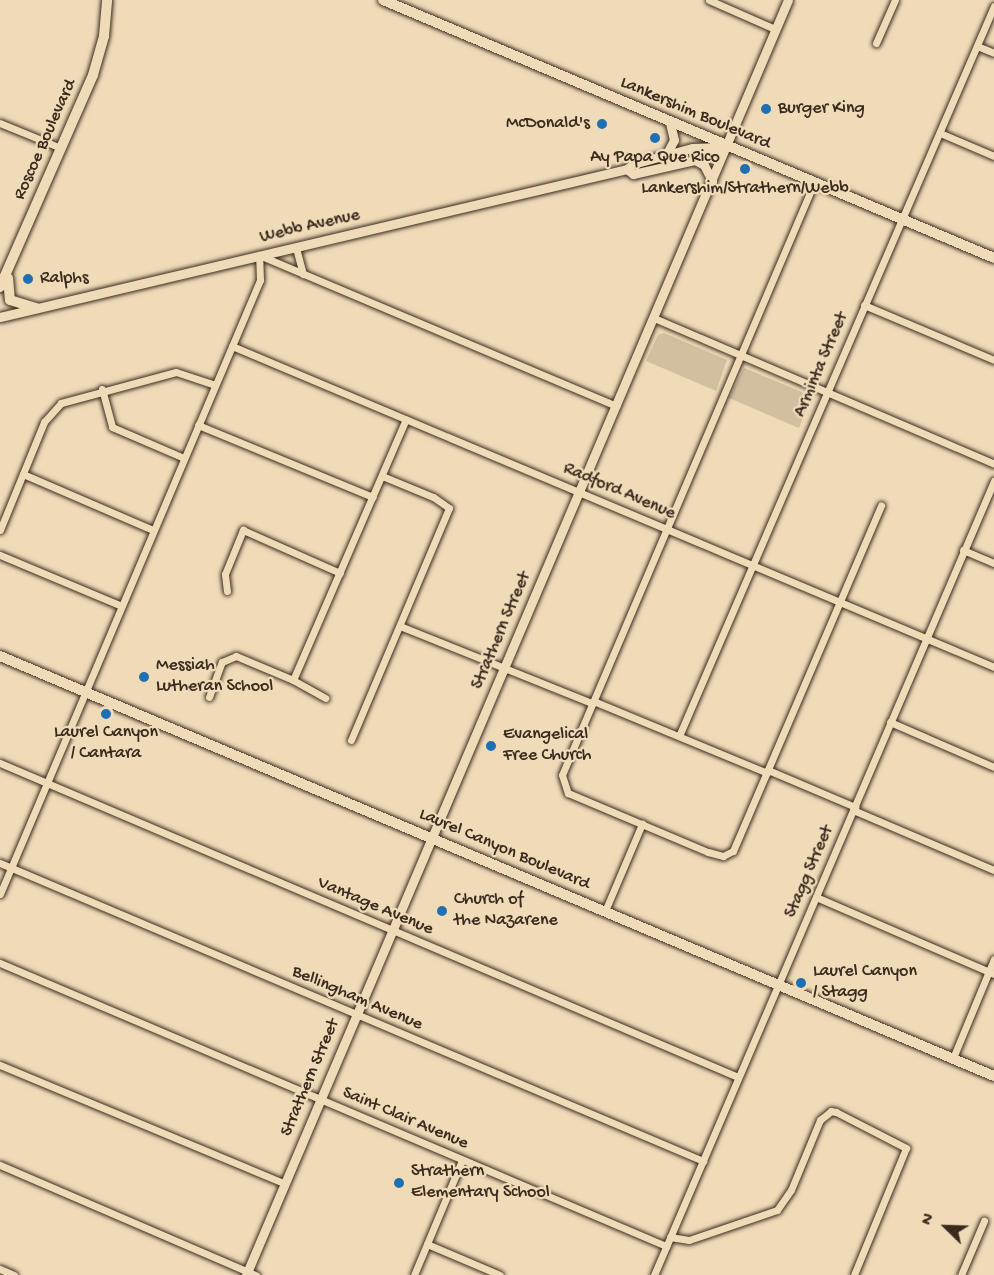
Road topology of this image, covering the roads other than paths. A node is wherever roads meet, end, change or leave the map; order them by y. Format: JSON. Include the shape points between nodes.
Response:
{"nodes":[{"id":1,"x":107,"y":0,"type":"edge"},
{"id":2,"x":383,"y":0,"type":"edge"},
{"id":3,"x":709,"y":0,"type":"edge"},
{"id":4,"x":788,"y":0,"type":"edge"},
{"id":5,"x":895,"y":0,"type":"edge"},
{"id":6,"x":994,"y":6,"type":"edge"},
{"id":7,"x":775,"y":29,"type":"junction"},
{"id":8,"x":876,"y":43,"type":"dead end"},
{"id":9,"x":977,"y":46,"type":"junction"},
{"id":10,"x":994,"y":53,"type":"edge"},
{"id":11,"x":670,"y":122,"type":"junction"},
{"id":12,"x":0,"y":123,"type":"edge"},
{"id":13,"x":940,"y":133,"type":"junction"},
{"id":14,"x":727,"y":147,"type":"junction"},
{"id":15,"x":61,"y":148,"type":"junction"},
{"id":16,"x":665,"y":156,"type":"junction"},
{"id":17,"x":994,"y":156,"type":"edge"},
{"id":18,"x":695,"y":160,"type":"junction"},
{"id":19,"x":627,"y":169,"type":"junction"},
{"id":20,"x":712,"y":181,"type":"junction"},
{"id":21,"x":814,"y":183,"type":"junction"},
{"id":22,"x":901,"y":219,"type":"junction"},
{"id":23,"x":296,"y":248,"type":"junction"},
{"id":24,"x":259,"y":255,"type":"junction"},
{"id":25,"x":994,"y":258,"type":"edge"},
{"id":26,"x":8,"y":269,"type":"junction"},
{"id":27,"x":303,"y":274,"type":"junction"},
{"id":28,"x":0,"y":288,"type":"edge"},
{"id":29,"x":864,"y":305,"type":"junction"},
{"id":30,"x":37,"y":308,"type":"junction"},
{"id":31,"x":0,"y":317,"type":"edge"},
{"id":32,"x":654,"y":318,"type":"junction"},
{"id":33,"x":232,"y":346,"type":"junction"},
{"id":34,"x":741,"y":355,"type":"junction"},
{"id":35,"x":994,"y":360,"type":"edge"},
{"id":36,"x":215,"y":385,"type":"junction"},
{"id":37,"x":102,"y":389,"type":"junction"},
{"id":38,"x":827,"y":391,"type":"junction"},
{"id":39,"x":616,"y":406,"type":"junction"},
{"id":40,"x":406,"y":419,"type":"junction"},
{"id":41,"x":198,"y":425,"type":"junction"},
{"id":42,"x":184,"y":458,"type":"junction"},
{"id":43,"x":994,"y":464,"type":"edge"},
{"id":44,"x":23,"y":474,"type":"junction"},
{"id":45,"x":381,"y":476,"type":"junction"},
{"id":46,"x":994,"y":481,"type":"edge"},
{"id":47,"x":580,"y":492,"type":"junction"},
{"id":48,"x":373,"y":497,"type":"junction"},
{"id":49,"x":881,"y":506,"type":"dead end"},
{"id":50,"x":668,"y":529,"type":"junction"},
{"id":51,"x":0,"y":530,"type":"edge"},
{"id":52,"x":153,"y":530,"type":"junction"},
{"id":53,"x":963,"y":550,"type":"junction"},
{"id":54,"x":0,"y":555,"type":"edge"},
{"id":55,"x":994,"y":563,"type":"edge"},
{"id":56,"x":753,"y":564,"type":"junction"},
{"id":57,"x":340,"y":573,"type":"junction"},
{"id":58,"x":227,"y":591,"type":"dead end"},
{"id":59,"x":841,"y":602,"type":"junction"},
{"id":60,"x":122,"y":606,"type":"junction"},
{"id":61,"x":400,"y":626,"type":"junction"},
{"id":62,"x":926,"y":638,"type":"junction"},
{"id":63,"x":0,"y":656,"type":"edge"},
{"id":64,"x":994,"y":667,"type":"edge"},
{"id":65,"x":505,"y":668,"type":"junction"},
{"id":66,"x":293,"y":680,"type":"junction"},
{"id":67,"x":85,"y":692,"type":"junction"},
{"id":68,"x":208,"y":697,"type":"dead end"},
{"id":69,"x":325,"y":698,"type":"dead end"},
{"id":70,"x":594,"y":703,"type":"junction"},
{"id":71,"x":890,"y":722,"type":"junction"},
{"id":72,"x":679,"y":736,"type":"junction"},
{"id":73,"x":351,"y":740,"type":"dead end"},
{"id":74,"x":0,"y":763,"type":"edge"},
{"id":75,"x":994,"y":767,"type":"edge"},
{"id":76,"x":767,"y":771,"type":"junction"},
{"id":77,"x":46,"y":783,"type":"junction"},
{"id":78,"x":854,"y":808,"type":"junction"},
{"id":79,"x":642,"y":824,"type":"junction"},
{"id":80,"x":432,"y":838,"type":"junction"},
{"id":81,"x":0,"y":863,"type":"edge"},
{"id":82,"x":11,"y":868,"type":"junction"},
{"id":83,"x":994,"y":870,"type":"edge"},
{"id":84,"x":0,"y":894,"type":"edge"},
{"id":85,"x":816,"y":897,"type":"junction"},
{"id":86,"x":605,"y":911,"type":"junction"},
{"id":87,"x":392,"y":931,"type":"junction"},
{"id":88,"x":994,"y":959,"type":"edge"},
{"id":89,"x":0,"y":963,"type":"edge"},
{"id":90,"x":991,"y":973,"type":"edge"},
{"id":91,"x":778,"y":983,"type":"junction"},
{"id":92,"x":357,"y":1015,"type":"junction"},
{"id":93,"x":953,"y":1058,"type":"junction"},
{"id":94,"x":0,"y":1065,"type":"edge"},
{"id":95,"x":994,"y":1076,"type":"edge"},
{"id":96,"x":738,"y":1077,"type":"junction"},
{"id":97,"x":321,"y":1100,"type":"junction"},
{"id":98,"x":462,"y":1160,"type":"junction"},
{"id":99,"x":703,"y":1161,"type":"junction"},
{"id":100,"x":0,"y":1165,"type":"edge"},
{"id":101,"x":284,"y":1183,"type":"junction"},
{"id":102,"x":984,"y":1221,"type":"dead end"},
{"id":103,"x":670,"y":1237,"type":"junction"},
{"id":104,"x":427,"y":1244,"type":"junction"},
{"id":105,"x":666,"y":1246,"type":"junction"},
{"id":106,"x":0,"y":1269,"type":"edge"},
{"id":107,"x":250,"y":1274,"type":"edge"},
{"id":108,"x":14,"y":1275,"type":"edge"},
{"id":109,"x":414,"y":1275,"type":"edge"},
{"id":110,"x":500,"y":1275,"type":"edge"},
{"id":111,"x":654,"y":1275,"type":"edge"},
{"id":112,"x":854,"y":1275,"type":"edge"},
{"id":113,"x":961,"y":1275,"type":"edge"}],
"edges":[{"from":1,"to":15,"type":"main road","name":"Roscoe Boulevard","via":[[104,36],[93,75]]},
{"from":2,"to":11,"type":"main road","name":"Lankershim Boulevard"},
{"from":3,"to":7,"type":"street"},
{"from":4,"to":7,"type":"street","name":"Strathern Street"},
{"from":5,"to":8,"type":"street"},
{"from":6,"to":9,"type":"street","name":"Arminta Street"},
{"from":7,"to":14,"type":"street","name":"Strathern Street"},
{"from":9,"to":10,"type":"street"},
{"from":9,"to":13,"type":"street","name":"Arminta Street"},
{"from":11,"to":14,"type":"main road","name":"Lankershim Boulevard"},
{"from":11,"to":16,"type":"street","via":[[674,140]]},
{"from":12,"to":15,"type":"street"},
{"from":13,"to":17,"type":"street"},
{"from":13,"to":22,"type":"street","name":"Arminta Street"},
{"from":14,"to":16,"type":"street","name":"Webb Avenue","via":[[692,148]]},
{"from":14,"to":18,"type":"street","name":"Webb Avenue"},
{"from":14,"to":20,"type":"street","name":"Strathern Street"},
{"from":14,"to":21,"type":"main road","name":"Lankershim Boulevard"},
{"from":15,"to":26,"type":"main road","name":"Roscoe Boulevard"},
{"from":16,"to":19,"type":"street","name":"Webb Avenue"},
{"from":18,"to":19,"type":"street","name":"Webb Avenue","via":[[633,174]]},
{"from":18,"to":20,"type":"street","via":[[704,165]]},
{"from":19,"to":23,"type":"street","name":"Webb Avenue"},
{"from":20,"to":32,"type":"street","name":"Strathern Street"},
{"from":21,"to":22,"type":"main road","name":"Lankershim Boulevard"},
{"from":21,"to":34,"type":"street"},
{"from":22,"to":25,"type":"main road","name":"Lankershim Boulevard"},
{"from":22,"to":29,"type":"street","name":"Arminta Street"},
{"from":23,"to":24,"type":"street","name":"Webb Avenue"},
{"from":23,"to":27,"type":"street"},
{"from":24,"to":27,"type":"street"},
{"from":24,"to":30,"type":"street","name":"Webb Avenue"},
{"from":24,"to":33,"type":"street","via":[[260,280]]},
{"from":26,"to":28,"type":"main road","name":"Roscoe Boulevard"},
{"from":26,"to":30,"type":"main road","via":[[8,297],[15,303]]},
{"from":27,"to":39,"type":"street"},
{"from":29,"to":35,"type":"street"},
{"from":29,"to":38,"type":"street","name":"Arminta Street"},
{"from":30,"to":31,"type":"street","name":"Webb Avenue"},
{"from":32,"to":34,"type":"street"},
{"from":32,"to":39,"type":"street","name":"Strathern Street"},
{"from":33,"to":36,"type":"street"},
{"from":33,"to":40,"type":"street","name":"Radford Avenue"},
{"from":34,"to":38,"type":"street"},
{"from":34,"to":50,"type":"street"},
{"from":36,"to":37,"type":"street","via":[[176,372]]},
{"from":36,"to":41,"type":"street"},
{"from":37,"to":42,"type":"street","via":[[112,427]]},
{"from":37,"to":44,"type":"street","via":[[70,398],[55,408],[44,422]]},
{"from":38,"to":43,"type":"street"},
{"from":38,"to":56,"type":"street","name":"Arminta Street"},
{"from":39,"to":47,"type":"street","name":"Strathern Street"},
{"from":40,"to":45,"type":"street"},
{"from":40,"to":47,"type":"street","name":"Radford Avenue"},
{"from":41,"to":42,"type":"street"},
{"from":41,"to":48,"type":"street"},
{"from":42,"to":52,"type":"street"},
{"from":44,"to":51,"type":"street"},
{"from":44,"to":52,"type":"street"},
{"from":45,"to":48,"type":"street"},
{"from":45,"to":61,"type":"street","via":[[433,497],[448,508]]},
{"from":46,"to":53,"type":"street","name":"Stagg Street"},
{"from":47,"to":50,"type":"street","name":"Radford Avenue"},
{"from":47,"to":65,"type":"street","name":"Strathern Street"},
{"from":48,"to":57,"type":"street"},
{"from":49,"to":59,"type":"street"},
{"from":50,"to":56,"type":"street","name":"Radford Avenue"},
{"from":50,"to":70,"type":"street"},
{"from":52,"to":60,"type":"street"},
{"from":53,"to":55,"type":"street"},
{"from":53,"to":62,"type":"street","name":"Stagg Street"},
{"from":54,"to":60,"type":"street"},
{"from":56,"to":59,"type":"street","name":"Radford Avenue"},
{"from":56,"to":72,"type":"street","name":"Arminta Street"},
{"from":57,"to":58,"type":"street","via":[[243,530],[225,574]]},
{"from":57,"to":66,"type":"street"},
{"from":59,"to":62,"type":"street","name":"Radford Avenue"},
{"from":59,"to":76,"type":"street"},
{"from":60,"to":67,"type":"street"},
{"from":61,"to":65,"type":"street"},
{"from":61,"to":73,"type":"street"},
{"from":62,"to":64,"type":"street","name":"Radford Avenue"},
{"from":62,"to":71,"type":"street","name":"Stagg Street"},
{"from":63,"to":67,"type":"main road","name":"Laurel Canyon Boulevard"},
{"from":65,"to":70,"type":"street"},
{"from":65,"to":80,"type":"street","name":"Strathern Street"},
{"from":66,"to":68,"type":"street","via":[[236,656],[227,657]]},
{"from":66,"to":69,"type":"street"},
{"from":67,"to":77,"type":"street"},
{"from":67,"to":80,"type":"main road","name":"Laurel Canyon Boulevard"},
{"from":70,"to":72,"type":"street"},
{"from":70,"to":79,"type":"street","via":[[562,776],[568,793]]},
{"from":71,"to":75,"type":"street"},
{"from":71,"to":78,"type":"street","name":"Stagg Street"},
{"from":72,"to":76,"type":"street"},
{"from":74,"to":77,"type":"street","name":"Vantage Avenue"},
{"from":76,"to":78,"type":"street"},
{"from":76,"to":79,"type":"street","via":[[732,851],[719,856]]},
{"from":77,"to":82,"type":"street"},
{"from":77,"to":87,"type":"street","name":"Vantage Avenue"},
{"from":78,"to":83,"type":"street"},
{"from":78,"to":85,"type":"street","name":"Stagg Street"},
{"from":79,"to":86,"type":"street"},
{"from":80,"to":86,"type":"main road","name":"Laurel Canyon Boulevard"},
{"from":80,"to":87,"type":"street","name":"Strathern Street"},
{"from":81,"to":82,"type":"street","name":"Bellingham Avenue"},
{"from":82,"to":84,"type":"street"},
{"from":82,"to":92,"type":"street","name":"Bellingham Avenue"},
{"from":85,"to":90,"type":"street"},
{"from":85,"to":91,"type":"street","name":"Stagg Street"},
{"from":86,"to":91,"type":"main road","name":"Laurel Canyon Boulevard"},
{"from":87,"to":92,"type":"street","name":"Strathern Street"},
{"from":87,"to":96,"type":"street","name":"Vantage Avenue"},
{"from":88,"to":90,"type":"street"},
{"from":89,"to":97,"type":"street","name":"Saint Clair Avenue"},
{"from":90,"to":93,"type":"street"},
{"from":91,"to":93,"type":"main road","name":"Laurel Canyon Boulevard"},
{"from":91,"to":96,"type":"street","name":"Stagg Street"},
{"from":92,"to":97,"type":"street","name":"Strathern Street"},
{"from":92,"to":99,"type":"street","name":"Bellingham Avenue"},
{"from":93,"to":95,"type":"main road","name":"Laurel Canyon Boulevard"},
{"from":94,"to":101,"type":"street"},
{"from":96,"to":99,"type":"street","name":"Stagg Street"},
{"from":97,"to":98,"type":"street","name":"Saint Clair Avenue"},
{"from":97,"to":101,"type":"street","name":"Strathern Street"},
{"from":98,"to":104,"type":"street"},
{"from":98,"to":105,"type":"street","name":"Saint Clair Avenue"},
{"from":99,"to":103,"type":"street","name":"Stagg Street"},
{"from":100,"to":107,"type":"street"},
{"from":101,"to":107,"type":"street","name":"Strathern Street"},
{"from":102,"to":113,"type":"street"},
{"from":103,"to":105,"type":"street","name":"Stagg Street"},
{"from":103,"to":112,"type":"street","via":[[689,1240],[777,1210],[791,1190],[820,1120],[836,1112],[905,1145]]},
{"from":104,"to":109,"type":"street"},
{"from":104,"to":110,"type":"street"},
{"from":105,"to":111,"type":"street","name":"Stagg Street"},
{"from":106,"to":108,"type":"street"}]}
